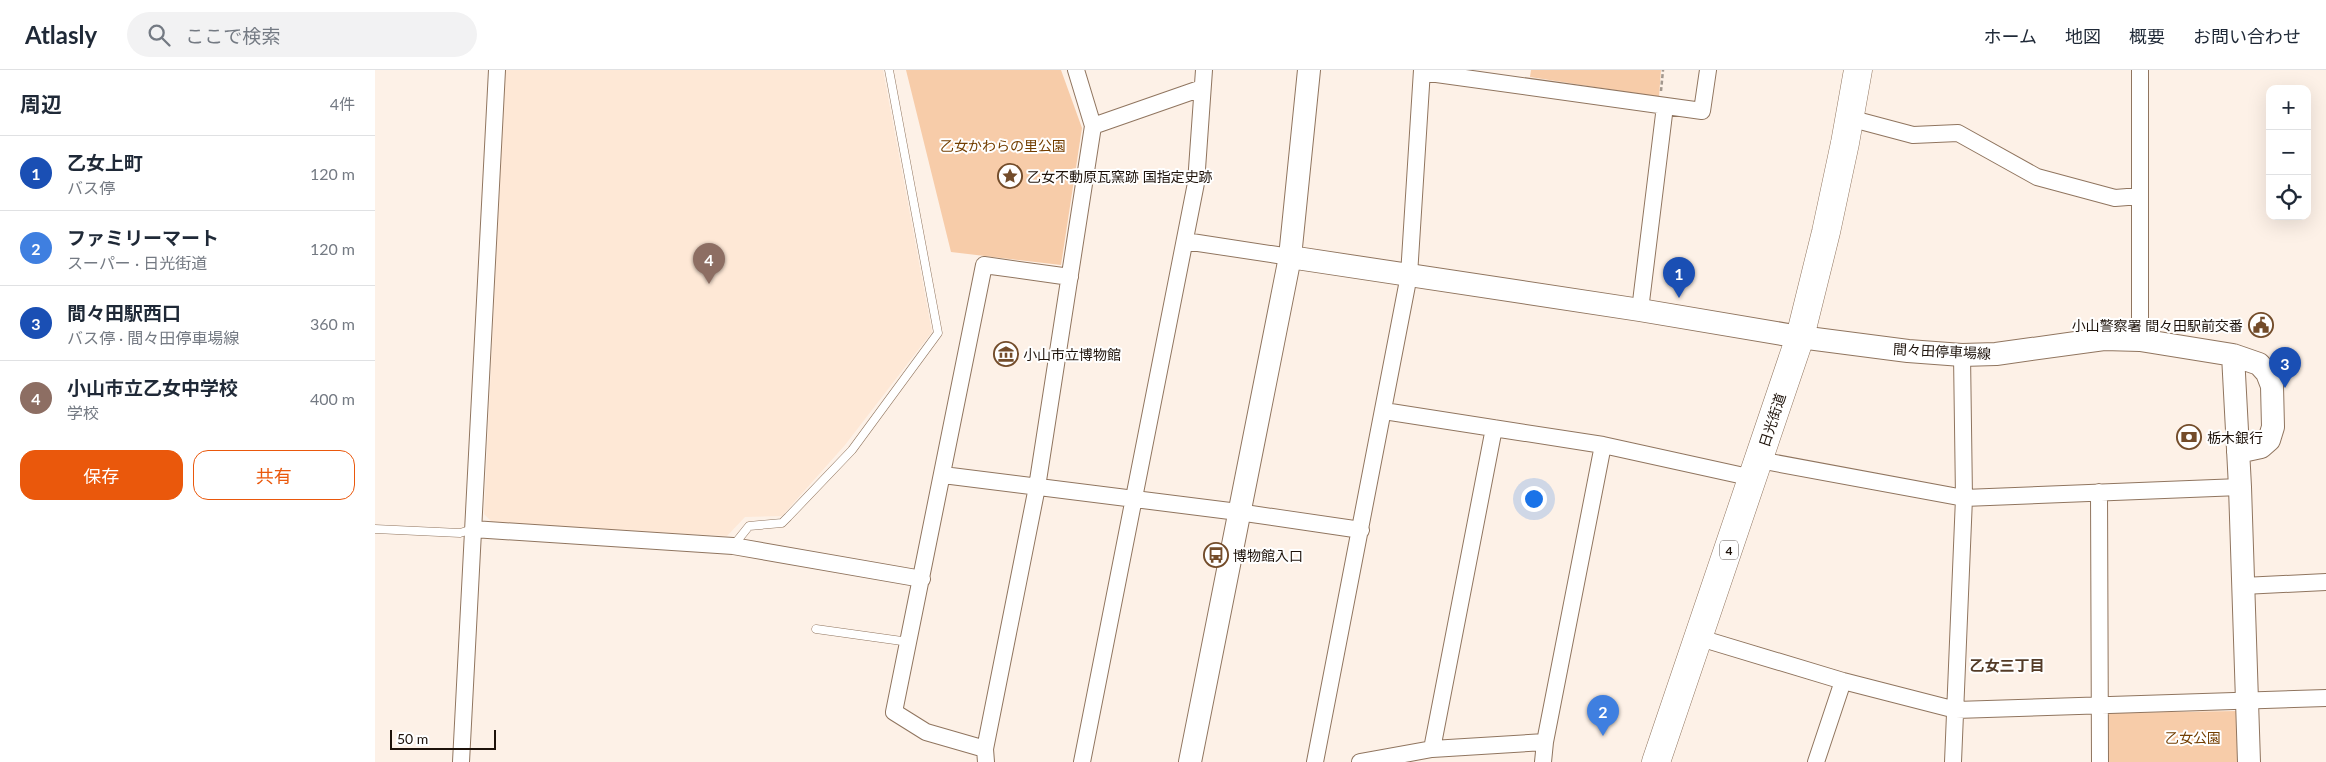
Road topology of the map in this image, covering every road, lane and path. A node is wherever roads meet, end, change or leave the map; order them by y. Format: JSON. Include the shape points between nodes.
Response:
{"nodes":[{"id":1,"x":497,"y":70,"type":"edge"},
{"id":2,"x":889,"y":70,"type":"edge"},
{"id":3,"x":1076,"y":70,"type":"edge"},
{"id":4,"x":1204,"y":70,"type":"edge"},
{"id":5,"x":1309,"y":70,"type":"edge"},
{"id":6,"x":1663,"y":70,"type":"edge"},
{"id":7,"x":1709,"y":70,"type":"edge"},
{"id":8,"x":1858,"y":70,"type":"edge"},
{"id":9,"x":2140,"y":70,"type":"edge"},
{"id":10,"x":1422,"y":71,"type":"edge"},
{"id":11,"x":1520,"y":78,"type":"edge"},
{"id":12,"x":1203,"y":88,"type":"junction"},
{"id":13,"x":1663,"y":106,"type":"junction"},
{"id":14,"x":1849,"y":118,"type":"junction"},
{"id":15,"x":1093,"y":126,"type":"junction"},
{"id":16,"x":2140,"y":196,"type":"junction"},
{"id":17,"x":1185,"y":241,"type":"junction"},
{"id":18,"x":1290,"y":257,"type":"junction"},
{"id":19,"x":1409,"y":275,"type":"junction"},
{"id":20,"x":1070,"y":277,"type":"junction"},
{"id":21,"x":1640,"y":310,"type":"junction"},
{"id":22,"x":1800,"y":337,"type":"junction"},
{"id":23,"x":2140,"y":340,"type":"junction"},
{"id":24,"x":1962,"y":355,"type":"junction"},
{"id":25,"x":2233,"y":355,"type":"junction"},
{"id":26,"x":1384,"y":411,"type":"junction"},
{"id":27,"x":1494,"y":428,"type":"junction"},
{"id":28,"x":1603,"y":446,"type":"junction"},
{"id":29,"x":2238,"y":452,"type":"junction"},
{"id":30,"x":1756,"y":469,"type":"junction"},
{"id":31,"x":943,"y":474,"type":"junction"},
{"id":32,"x":2240,"y":486,"type":"junction"},
{"id":33,"x":1037,"y":487,"type":"junction"},
{"id":34,"x":2099,"y":492,"type":"junction"},
{"id":35,"x":1964,"y":498,"type":"junction"},
{"id":36,"x":1133,"y":499,"type":"junction"},
{"id":37,"x":1238,"y":512,"type":"junction"},
{"id":38,"x":375,"y":529,"type":"edge"},
{"id":39,"x":473,"y":529,"type":"junction"},
{"id":40,"x":1361,"y":530,"type":"junction"},
{"id":41,"x":733,"y":546,"type":"junction"},
{"id":42,"x":922,"y":578,"type":"junction"},
{"id":43,"x":2326,"y":582,"type":"edge"},
{"id":44,"x":2243,"y":586,"type":"junction"},
{"id":45,"x":816,"y":629,"type":"dead end"},
{"id":46,"x":1700,"y":638,"type":"junction"},
{"id":47,"x":909,"y":642,"type":"junction"},
{"id":48,"x":1843,"y":681,"type":"junction"},
{"id":49,"x":2326,"y":698,"type":"edge"},
{"id":50,"x":2247,"y":701,"type":"junction"},
{"id":51,"x":2099,"y":707,"type":"junction"},
{"id":52,"x":1956,"y":710,"type":"junction"},
{"id":53,"x":1545,"y":742,"type":"junction"},
{"id":54,"x":1432,"y":749,"type":"junction"},
{"id":55,"x":985,"y":758,"type":"edge"},
{"id":56,"x":461,"y":762,"type":"edge"},
{"id":57,"x":1082,"y":762,"type":"edge"},
{"id":58,"x":1190,"y":762,"type":"edge"},
{"id":59,"x":1315,"y":762,"type":"edge"},
{"id":60,"x":1361,"y":762,"type":"edge"},
{"id":61,"x":1543,"y":762,"type":"edge"},
{"id":62,"x":1656,"y":762,"type":"edge"},
{"id":63,"x":1816,"y":762,"type":"edge"},
{"id":64,"x":1953,"y":762,"type":"edge"},
{"id":65,"x":2099,"y":762,"type":"edge"},
{"id":66,"x":2249,"y":762,"type":"edge"}],
"edges":[{"from":1,"to":39,"type":"street"},
{"from":2,"to":41,"type":"lane","via":[[939,334],[852,450],[789,517],[782,523],[749,526]]},
{"from":3,"to":15,"type":"street"},
{"from":4,"to":12,"type":"street"},
{"from":5,"to":18,"type":"street"},
{"from":6,"to":13,"type":"path"},
{"from":7,"to":13,"type":"street","via":[[1702,111]]},
{"from":8,"to":14,"type":"highway","name":"日光街道","number":"4"},
{"from":9,"to":16,"type":"street"},
{"from":10,"to":11,"type":"street"},
{"from":10,"to":19,"type":"street"},
{"from":11,"to":13,"type":"street"},
{"from":12,"to":15,"type":"street"},
{"from":12,"to":17,"type":"street","via":[[1196,183]]},
{"from":13,"to":21,"type":"street"},
{"from":14,"to":16,"type":"street","via":[[1913,135],[1958,133],[2037,177],[2115,198]]},
{"from":14,"to":22,"type":"highway","name":"日光街道","number":"4"},
{"from":15,"to":20,"type":"street"},
{"from":16,"to":23,"type":"street"},
{"from":17,"to":18,"type":"street"},
{"from":17,"to":36,"type":"street"},
{"from":18,"to":19,"type":"street","name":"間々田停車場線"},
{"from":18,"to":37,"type":"street"},
{"from":19,"to":21,"type":"street","name":"間々田停車場線"},
{"from":19,"to":26,"type":"street"},
{"from":20,"to":31,"type":"street","via":[[985,265]]},
{"from":20,"to":33,"type":"street"},
{"from":21,"to":22,"type":"street","name":"間々田停車場線"},
{"from":22,"to":24,"type":"street","name":"間々田停車場線"},
{"from":22,"to":30,"type":"highway","name":"日光街道","number":"4"},
{"from":23,"to":24,"type":"street","name":"間々田停車場線","via":[[2104,339],[1996,354]]},
{"from":23,"to":25,"type":"street","name":"間々田停車場線"},
{"from":24,"to":35,"type":"street"},
{"from":25,"to":29,"type":"street"},
{"from":25,"to":29,"type":"street","name":"間々田停車場線","via":[[2259,364],[2272,386],[2273,427],[2269,440],[2261,447]]},
{"from":26,"to":27,"type":"street"},
{"from":26,"to":40,"type":"street"},
{"from":27,"to":28,"type":"street"},
{"from":27,"to":54,"type":"street"},
{"from":28,"to":30,"type":"street"},
{"from":28,"to":53,"type":"street"},
{"from":29,"to":32,"type":"street"},
{"from":30,"to":35,"type":"street"},
{"from":30,"to":46,"type":"highway","name":"日光街道","number":"4"},
{"from":31,"to":33,"type":"street"},
{"from":31,"to":42,"type":"street"},
{"from":32,"to":34,"type":"street"},
{"from":32,"to":44,"type":"street"},
{"from":33,"to":36,"type":"street"},
{"from":33,"to":55,"type":"street"},
{"from":34,"to":35,"type":"street"},
{"from":34,"to":51,"type":"street"},
{"from":35,"to":52,"type":"street"},
{"from":36,"to":37,"type":"street"},
{"from":36,"to":57,"type":"street"},
{"from":37,"to":40,"type":"street"},
{"from":37,"to":58,"type":"street"},
{"from":38,"to":39,"type":"lane","via":[[460,533]]},
{"from":39,"to":41,"type":"street"},
{"from":39,"to":56,"type":"street"},
{"from":40,"to":59,"type":"street"},
{"from":41,"to":42,"type":"street"},
{"from":42,"to":47,"type":"street"},
{"from":43,"to":44,"type":"street"},
{"from":44,"to":50,"type":"street"},
{"from":45,"to":47,"type":"lane"},
{"from":46,"to":48,"type":"street"},
{"from":46,"to":62,"type":"highway","name":"日光街道","number":"4"},
{"from":47,"to":55,"type":"street","via":[[894,712],[926,732]]},
{"from":48,"to":52,"type":"street"},
{"from":48,"to":63,"type":"street"},
{"from":49,"to":50,"type":"street"},
{"from":50,"to":51,"type":"street"},
{"from":50,"to":66,"type":"street"},
{"from":51,"to":52,"type":"street"},
{"from":51,"to":65,"type":"street"},
{"from":52,"to":64,"type":"street"},
{"from":53,"to":54,"type":"street"},
{"from":53,"to":61,"type":"street"},
{"from":54,"to":60,"type":"street"}]}
